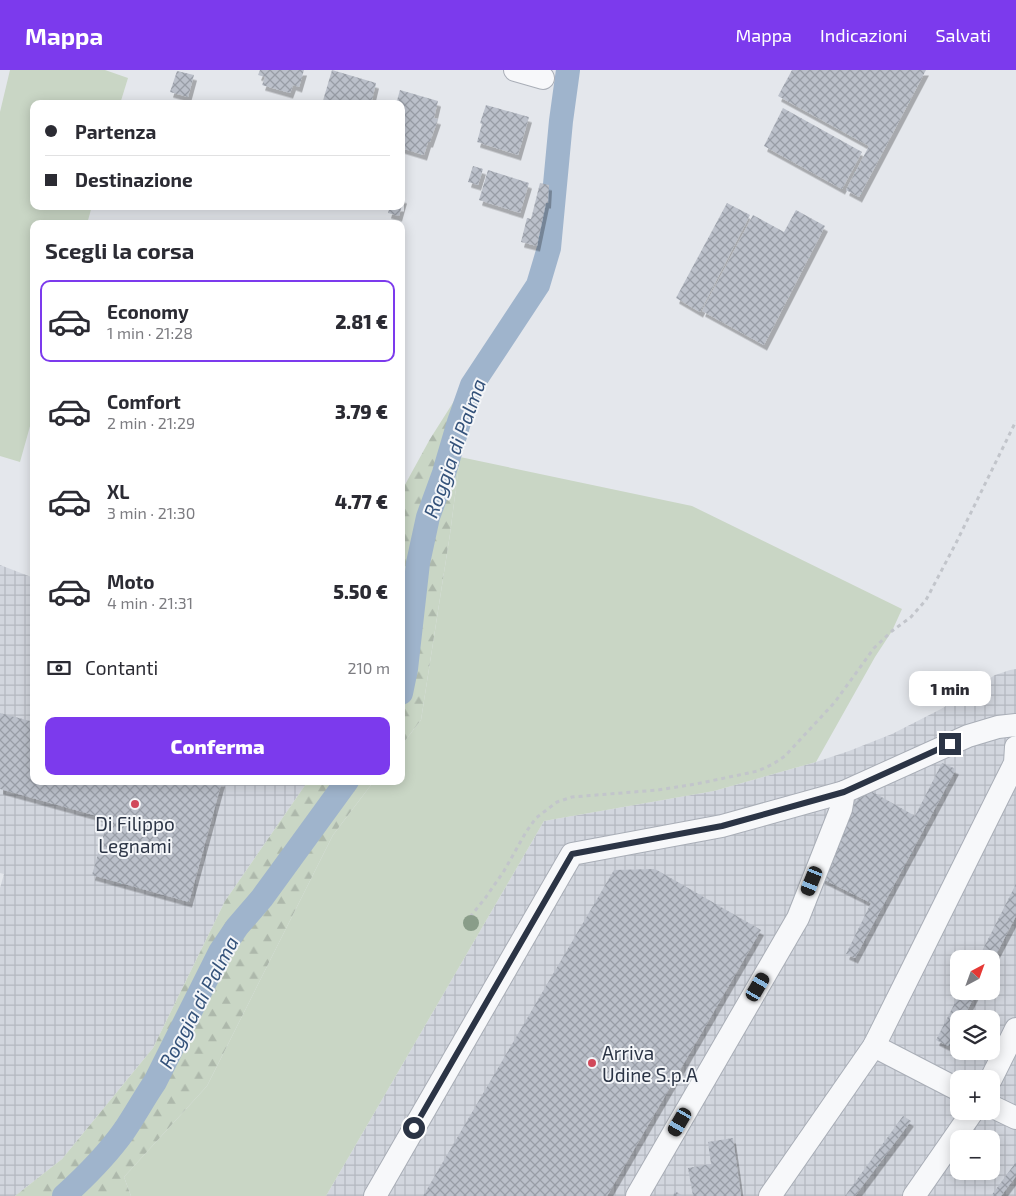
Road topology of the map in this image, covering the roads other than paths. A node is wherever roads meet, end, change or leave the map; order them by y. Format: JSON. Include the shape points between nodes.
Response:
{"nodes":[{"id":1,"x":515,"y":70,"type":"edge"},
{"id":2,"x":543,"y":78,"type":"dead end"},
{"id":3,"x":1016,"y":724,"type":"edge"},
{"id":4,"x":1016,"y":748,"type":"edge"},
{"id":5,"x":844,"y":792,"type":"junction"},
{"id":6,"x":1016,"y":1029,"type":"edge"},
{"id":7,"x":874,"y":1046,"type":"junction"},
{"id":8,"x":996,"y":1070,"type":"edge"},
{"id":9,"x":950,"y":1085,"type":"edge"},
{"id":10,"x":1000,"y":1110,"type":"edge"},
{"id":11,"x":1016,"y":1118,"type":"edge"},
{"id":12,"x":967,"y":1120,"type":"edge"},
{"id":13,"x":375,"y":1196,"type":"edge"},
{"id":14,"x":637,"y":1196,"type":"edge"},
{"id":15,"x":770,"y":1196,"type":"edge"},
{"id":16,"x":914,"y":1196,"type":"edge"}],
"edges":[{"from":1,"to":2,"type":"street"},
{"from":3,"to":5,"type":"street","via":[[968,736]]},
{"from":4,"to":7,"type":"street","via":[[1015,762]]},
{"from":5,"to":13,"type":"street","via":[[722,826],[572,854]]},
{"from":5,"to":14,"type":"street","via":[[841,809],[798,918]]},
{"from":6,"to":8,"type":"street"},
{"from":7,"to":9,"type":"street"},
{"from":7,"to":15,"type":"street"},
{"from":10,"to":11,"type":"street"},
{"from":12,"to":16,"type":"street"}]}
